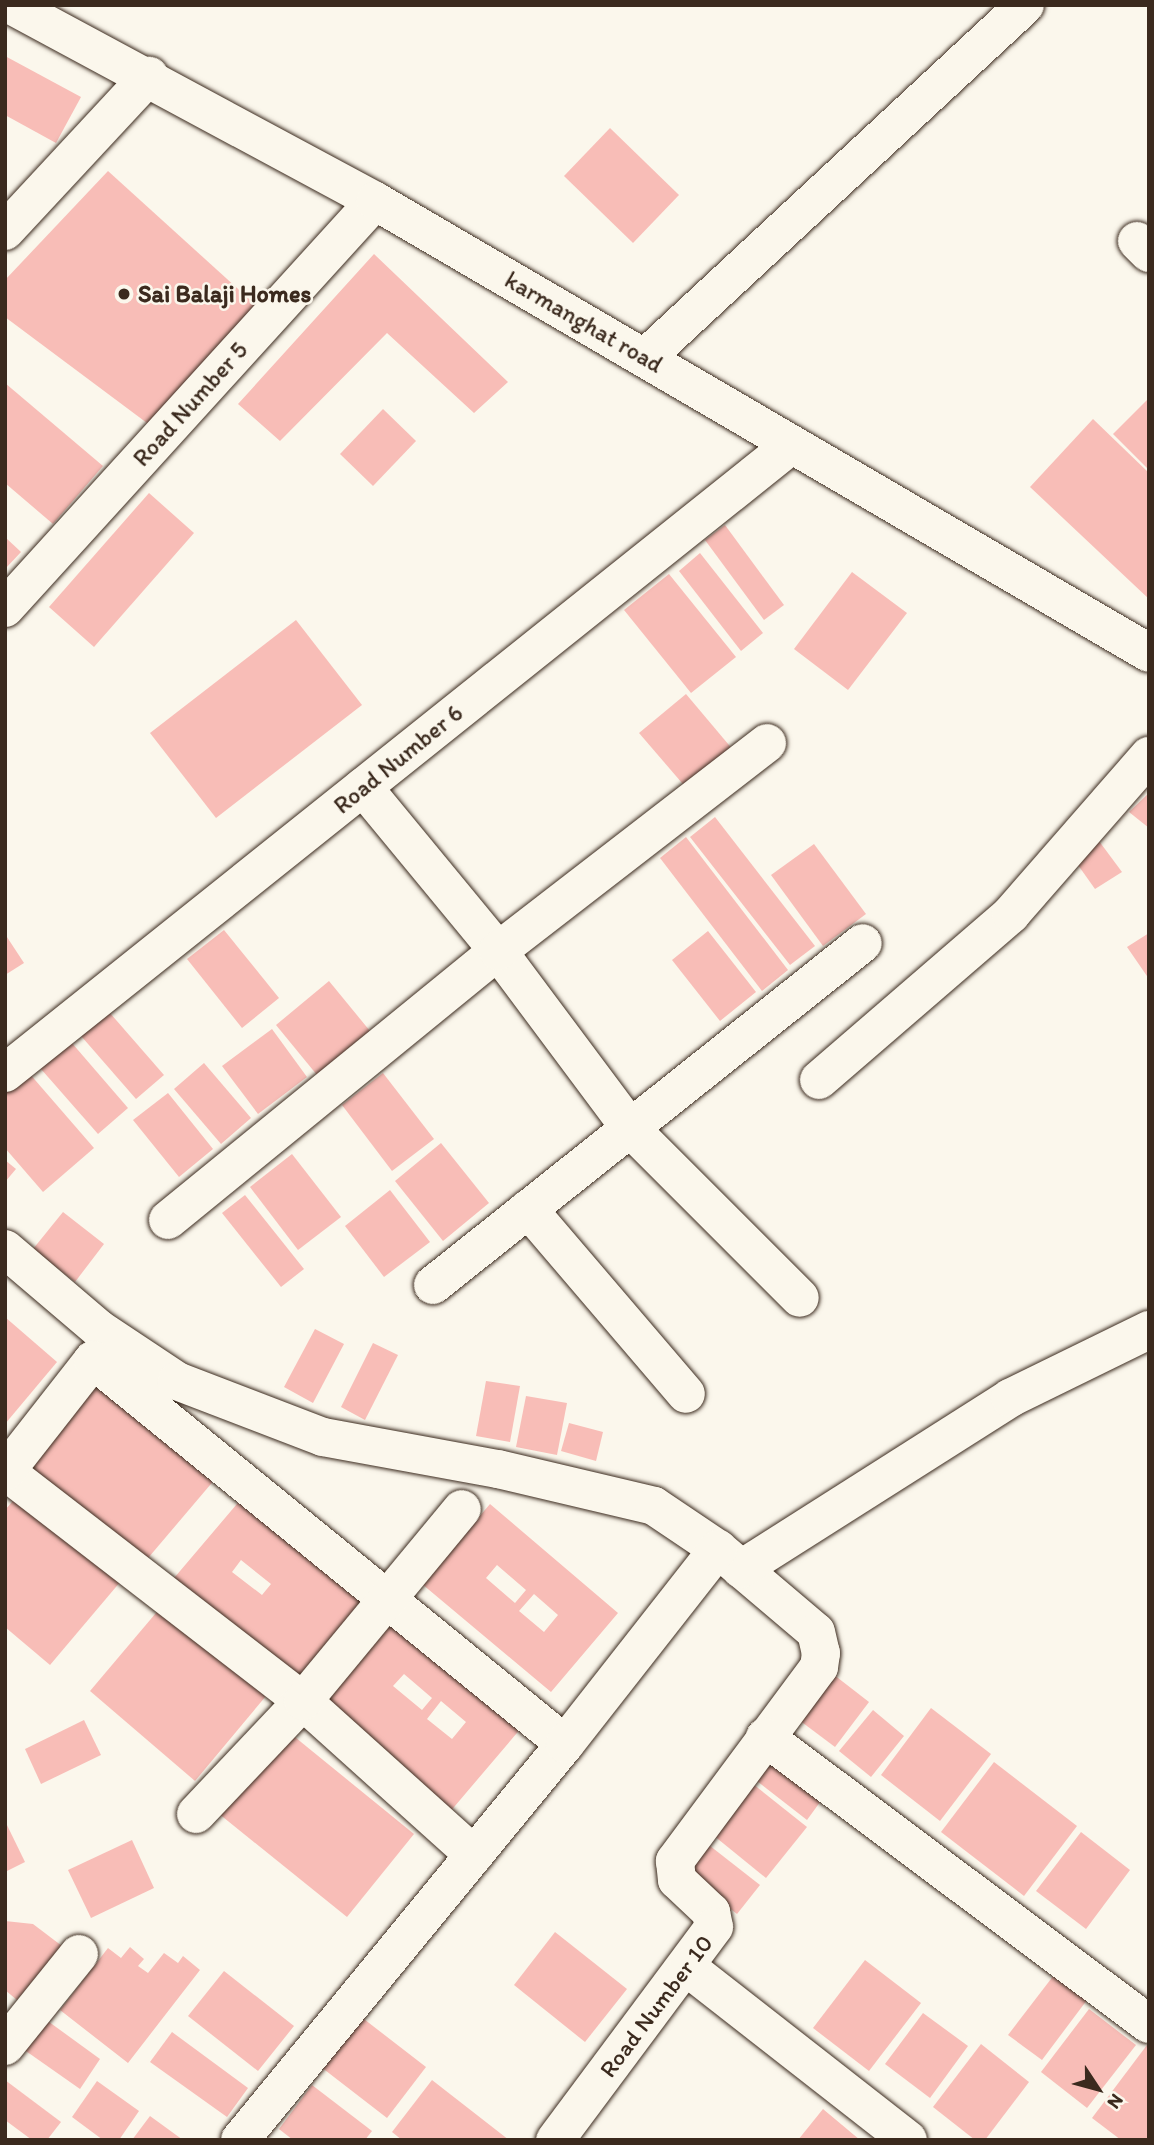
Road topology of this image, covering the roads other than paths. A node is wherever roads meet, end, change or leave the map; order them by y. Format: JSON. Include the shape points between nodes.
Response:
{"nodes":[{"id":1,"x":1025,"y":5,"type":"edge"},
{"id":2,"x":37,"y":10,"type":"edge"},
{"id":3,"x":149,"y":76,"type":"junction"},
{"id":4,"x":375,"y":201,"type":"junction"},
{"id":5,"x":5,"y":232,"type":"edge"},
{"id":6,"x":646,"y":357,"type":"junction"},
{"id":7,"x":790,"y":446,"type":"junction"},
{"id":8,"x":5,"y":608,"type":"edge"},
{"id":9,"x":1149,"y":653,"type":"edge"},
{"id":10,"x":767,"y":743,"type":"dead end"},
{"id":11,"x":1149,"y":756,"type":"edge"},
{"id":12,"x":363,"y":787,"type":"junction"},
{"id":13,"x":863,"y":943,"type":"dead end"},
{"id":14,"x":498,"y":951,"type":"junction"},
{"id":15,"x":5,"y":1073,"type":"edge"},
{"id":16,"x":819,"y":1080,"type":"dead end"},
{"id":17,"x":630,"y":1128,"type":"junction"},
{"id":18,"x":528,"y":1209,"type":"junction"},
{"id":19,"x":168,"y":1220,"type":"dead end"},
{"id":20,"x":5,"y":1249,"type":"edge"},
{"id":21,"x":433,"y":1285,"type":"dead end"},
{"id":22,"x":800,"y":1297,"type":"dead end"},
{"id":23,"x":1145,"y":1334,"type":"edge"},
{"id":24,"x":685,"y":1394,"type":"dead end"},
{"id":25,"x":6,"y":1471,"type":"edge"},
{"id":26,"x":462,"y":1509,"type":"dead end"},
{"id":27,"x":729,"y":1559,"type":"junction"},
{"id":28,"x":387,"y":1600,"type":"junction"},
{"id":29,"x":303,"y":1701,"type":"junction"},
{"id":30,"x":765,"y":1737,"type":"junction"},
{"id":31,"x":565,"y":1744,"type":"junction"},
{"id":32,"x":195,"y":1814,"type":"dead end"},
{"id":33,"x":474,"y":1855,"type":"junction"},
{"id":34,"x":79,"y":1954,"type":"dead end"},
{"id":35,"x":688,"y":1968,"type":"junction"},
{"id":36,"x":1149,"y":2024,"type":"edge"},
{"id":37,"x":5,"y":2046,"type":"edge"},
{"id":38,"x":240,"y":2140,"type":"edge"},
{"id":39,"x":555,"y":2140,"type":"edge"},
{"id":40,"x":908,"y":2140,"type":"edge"}],
"edges":[{"from":1,"to":6,"type":"street"},
{"from":2,"to":3,"type":"street","name":"karmanghat road"},
{"from":3,"to":4,"type":"street","name":"karmanghat road"},
{"from":3,"to":5,"type":"street"},
{"from":4,"to":6,"type":"street","name":"karmanghat road"},
{"from":4,"to":8,"type":"street","name":"Road Number 5"},
{"from":6,"to":7,"type":"street","name":"karmanghat road"},
{"from":7,"to":9,"type":"street","name":"karmanghat road"},
{"from":7,"to":12,"type":"street","name":"Road Number 6"},
{"from":10,"to":14,"type":"street"},
{"from":11,"to":16,"type":"street","via":[[1011,914]]},
{"from":12,"to":14,"type":"street"},
{"from":12,"to":15,"type":"street","name":"Road Number 6"},
{"from":13,"to":17,"type":"street"},
{"from":14,"to":17,"type":"street"},
{"from":14,"to":19,"type":"street"},
{"from":17,"to":18,"type":"street"},
{"from":17,"to":22,"type":"street"},
{"from":18,"to":21,"type":"street"},
{"from":18,"to":24,"type":"street"},
{"from":20,"to":27,"type":"street","via":[[99,1329],[177,1381],[234,1406],[323,1437],[498,1469],[654,1506]]},
{"from":23,"to":27,"type":"street","via":[[1010,1398]]},
{"from":25,"to":28,"type":"street","via":[[93,1360]]},
{"from":25,"to":29,"type":"street"},
{"from":26,"to":28,"type":"street"},
{"from":27,"to":30,"type":"street","via":[[816,1632],[821,1653],[819,1667]]},
{"from":27,"to":31,"type":"street"},
{"from":28,"to":29,"type":"street"},
{"from":28,"to":31,"type":"street"},
{"from":29,"to":32,"type":"street"},
{"from":29,"to":33,"type":"street"},
{"from":30,"to":35,"type":"street","name":"Road Number 10","via":[[675,1861],[673,1872],[712,1912],[714,1927]]},
{"from":30,"to":36,"type":"street"},
{"from":31,"to":33,"type":"street"},
{"from":33,"to":38,"type":"street"},
{"from":34,"to":37,"type":"street"},
{"from":35,"to":39,"type":"street","name":"Road Number 10"},
{"from":35,"to":40,"type":"street"}]}
